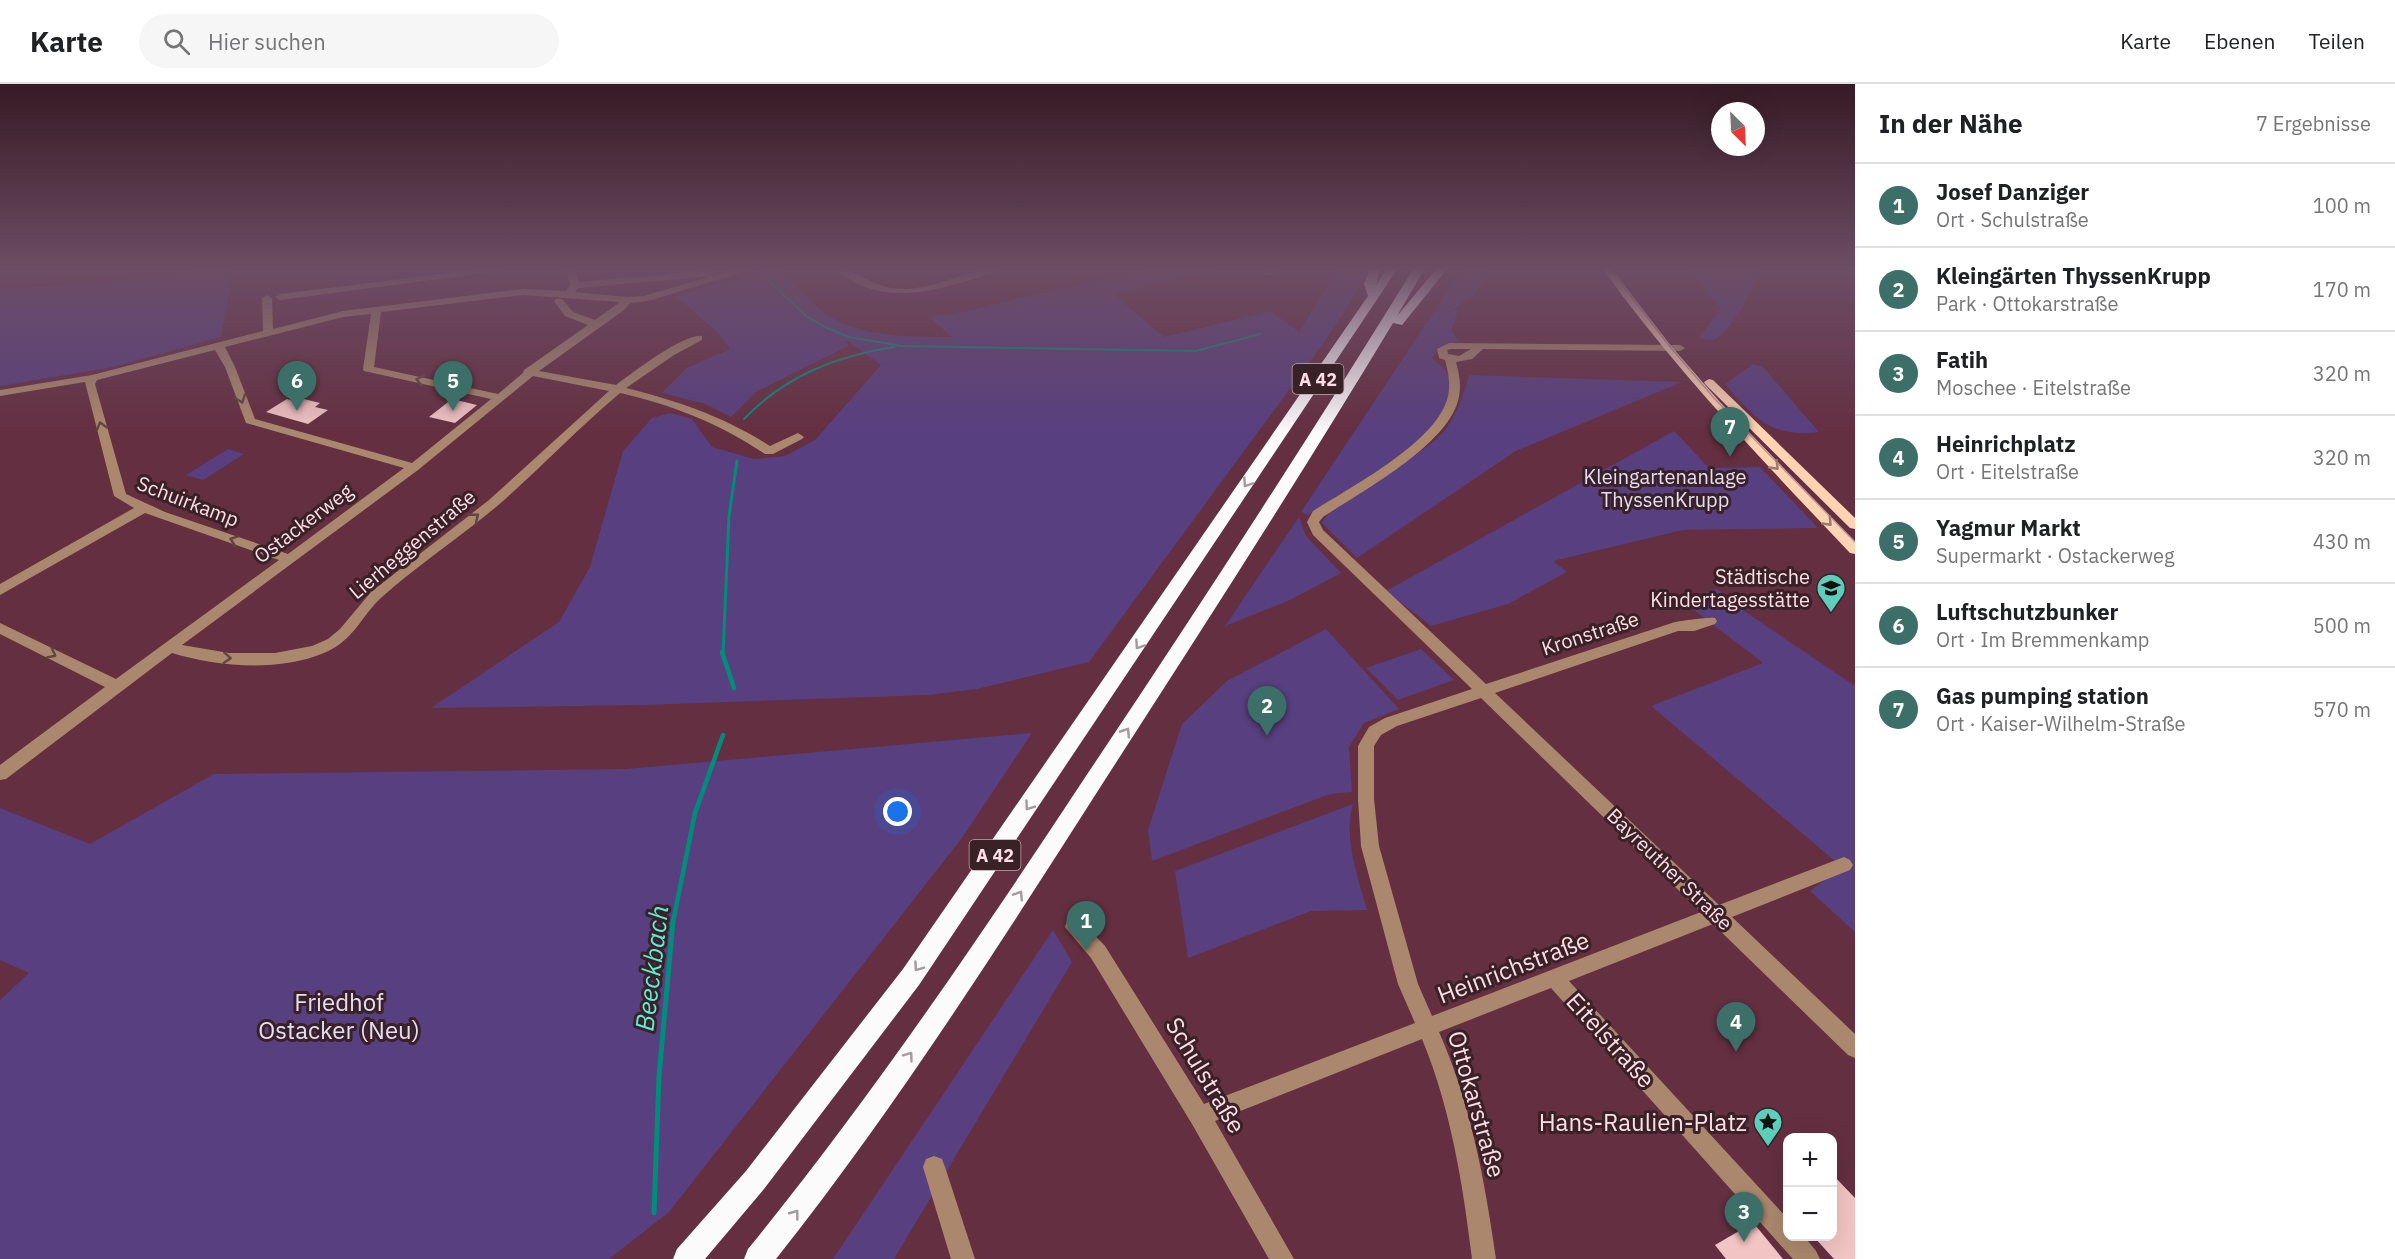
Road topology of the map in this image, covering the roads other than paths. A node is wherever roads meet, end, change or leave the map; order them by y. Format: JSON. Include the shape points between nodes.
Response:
{"nodes":[{"id":1,"x":268,"y":323,"type":"edge"},
{"id":2,"x":305,"y":323,"type":"edge"},
{"id":3,"x":374,"y":323,"type":"edge"},
{"id":4,"x":592,"y":323,"type":"edge"},
{"id":5,"x":1357,"y":323,"type":"edge"},
{"id":6,"x":1387,"y":323,"type":"edge"},
{"id":7,"x":1396,"y":323,"type":"edge"},
{"id":8,"x":1648,"y":323,"type":"edge"},
{"id":9,"x":1660,"y":323,"type":"edge"},
{"id":10,"x":595,"y":324,"type":"joint"},
{"id":11,"x":268,"y":332,"type":"junction"},
{"id":12,"x":698,"y":338,"type":"dead end"},
{"id":13,"x":1376,"y":341,"type":"junction"},
{"id":14,"x":218,"y":345,"type":"junction"},
{"id":15,"x":1667,"y":348,"type":"junction"},
{"id":16,"x":1680,"y":348,"type":"junction"},
{"id":17,"x":528,"y":372,"type":"junction"},
{"id":18,"x":92,"y":378,"type":"junction"},
{"id":19,"x":1703,"y":382,"type":"junction"},
{"id":20,"x":616,"y":389,"type":"junction"},
{"id":21,"x":0,"y":393,"type":"edge"},
{"id":22,"x":498,"y":397,"type":"junction"},
{"id":23,"x":798,"y":437,"type":"dead end"},
{"id":24,"x":414,"y":467,"type":"junction"},
{"id":25,"x":145,"y":507,"type":"junction"},
{"id":26,"x":1855,"y":525,"type":"edge"},
{"id":27,"x":1855,"y":550,"type":"edge"},
{"id":28,"x":290,"y":559,"type":"junction"},
{"id":29,"x":0,"y":590,"type":"edge"},
{"id":30,"x":1710,"y":621,"type":"dead end"},
{"id":31,"x":0,"y":628,"type":"edge"},
{"id":32,"x":170,"y":647,"type":"junction"},
{"id":33,"x":115,"y":686,"type":"junction"},
{"id":34,"x":1484,"y":691,"type":"junction"},
{"id":35,"x":0,"y":774,"type":"edge"},
{"id":36,"x":1844,"y":865,"type":"dead end"},
{"id":37,"x":1717,"y":915,"type":"junction"},
{"id":38,"x":1074,"y":927,"type":"dead end"},
{"id":39,"x":1554,"y":978,"type":"junction"},
{"id":40,"x":1427,"y":1028,"type":"junction"},
{"id":41,"x":1855,"y":1048,"type":"edge"},
{"id":42,"x":1200,"y":1116,"type":"junction"},
{"id":43,"x":934,"y":1167,"type":"dead end"},
{"id":44,"x":1783,"y":1230,"type":"edge"},
{"id":45,"x":1792,"y":1241,"type":"edge"},
{"id":46,"x":687,"y":1259,"type":"edge"},
{"id":47,"x":758,"y":1259,"type":"edge"},
{"id":48,"x":963,"y":1259,"type":"edge"},
{"id":49,"x":1282,"y":1259,"type":"edge"},
{"id":50,"x":1484,"y":1259,"type":"edge"},
{"id":51,"x":1808,"y":1259,"type":"edge"}],
"edges":[{"from":1,"to":11,"type":"street"},
{"from":2,"to":11,"type":"street"},
{"from":22,"to":3,"type":"street","one_way":true,"via":[[369,369]]},
{"from":4,"to":10,"type":"street"},
{"from":5,"to":46,"type":"highway","number":"A 42","one_way":true,"via":[[911,977],[755,1180]]},
{"from":6,"to":13,"type":"highway","number":"A 42"},
{"from":7,"to":13,"type":"highway"},
{"from":8,"to":15,"type":"main road"},
{"from":9,"to":16,"type":"main road"},
{"from":10,"to":17,"type":"street","name":"Ostackerweg"},
{"from":11,"to":14,"type":"street"},
{"from":12,"to":20,"type":"street","name":"Lierheggenstraße","via":[[672,350]]},
{"from":47,"to":13,"type":"highway","number":"A 42","one_way":true,"via":[[948,1003]]},
{"from":14,"to":18,"type":"street"},
{"from":14,"to":24,"type":"street","one_way":true,"via":[[250,421]]},
{"from":15,"to":16,"type":"street"},
{"from":15,"to":19,"type":"main road"},
{"from":15,"to":34,"type":"street","name":"Bayreuther Straße","via":[[1449,346],[1442,350],[1443,356],[1450,359],[1455,387],[1442,421],[1404,457],[1318,514],[1313,522],[1318,532]]},
{"from":16,"to":19,"type":"main road"},
{"from":17,"to":20,"type":"street"},
{"from":17,"to":22,"type":"street","name":"Ostackerweg"},
{"from":18,"to":21,"type":"street"},
{"from":25,"to":18,"type":"street","name":"Schuirkamp","one_way":true,"via":[[120,495],[90,384]]},
{"from":19,"to":26,"type":"main road"},
{"from":19,"to":27,"type":"main road","one_way":true},
{"from":20,"to":23,"type":"street","via":[[696,411],[769,450]]},
{"from":32,"to":20,"type":"street","name":"Lierheggenstraße","one_way":true,"via":[[190,654],[242,659],[295,656],[333,643],[376,595],[505,492]]},
{"from":22,"to":24,"type":"street","name":"Ostackerweg"},
{"from":24,"to":28,"type":"street","name":"Ostackerweg"},
{"from":28,"to":25,"type":"street","name":"Schuirkamp","one_way":true},
{"from":25,"to":29,"type":"street"},
{"from":28,"to":32,"type":"street","name":"Ostackerweg"},
{"from":30,"to":34,"type":"street","name":"Kronstraße","via":[[1677,626]]},
{"from":31,"to":33,"type":"street","one_way":true},
{"from":32,"to":33,"type":"street","name":"Ostackerweg"},
{"from":33,"to":35,"type":"street","name":"Ostackerweg"},
{"from":34,"to":37,"type":"street","name":"Bayreuther Straße"},
{"from":34,"to":40,"type":"street","name":"Ottokarstraße","via":[[1391,722],[1375,731],[1366,746],[1370,846],[1408,984]]},
{"from":36,"to":37,"type":"street","name":"Heinrichstraße"},
{"from":37,"to":39,"type":"street","name":"Heinrichstraße"},
{"from":37,"to":41,"type":"street","name":"Bayreuther Straße"},
{"from":38,"to":42,"type":"street","name":"Schulstraße","via":[[1098,952]]},
{"from":39,"to":40,"type":"street","name":"Heinrichstraße"},
{"from":39,"to":44,"type":"street","name":"Eitelstraße"},
{"from":40,"to":42,"type":"street","name":"Heinrichstraße"},
{"from":40,"to":50,"type":"street","name":"Ottokarstraße","via":[[1457,1111],[1476,1198]]},
{"from":42,"to":49,"type":"street","name":"Schulstraße"},
{"from":43,"to":48,"type":"street"},
{"from":45,"to":51,"type":"street","name":"Eitelstraße"}]}
